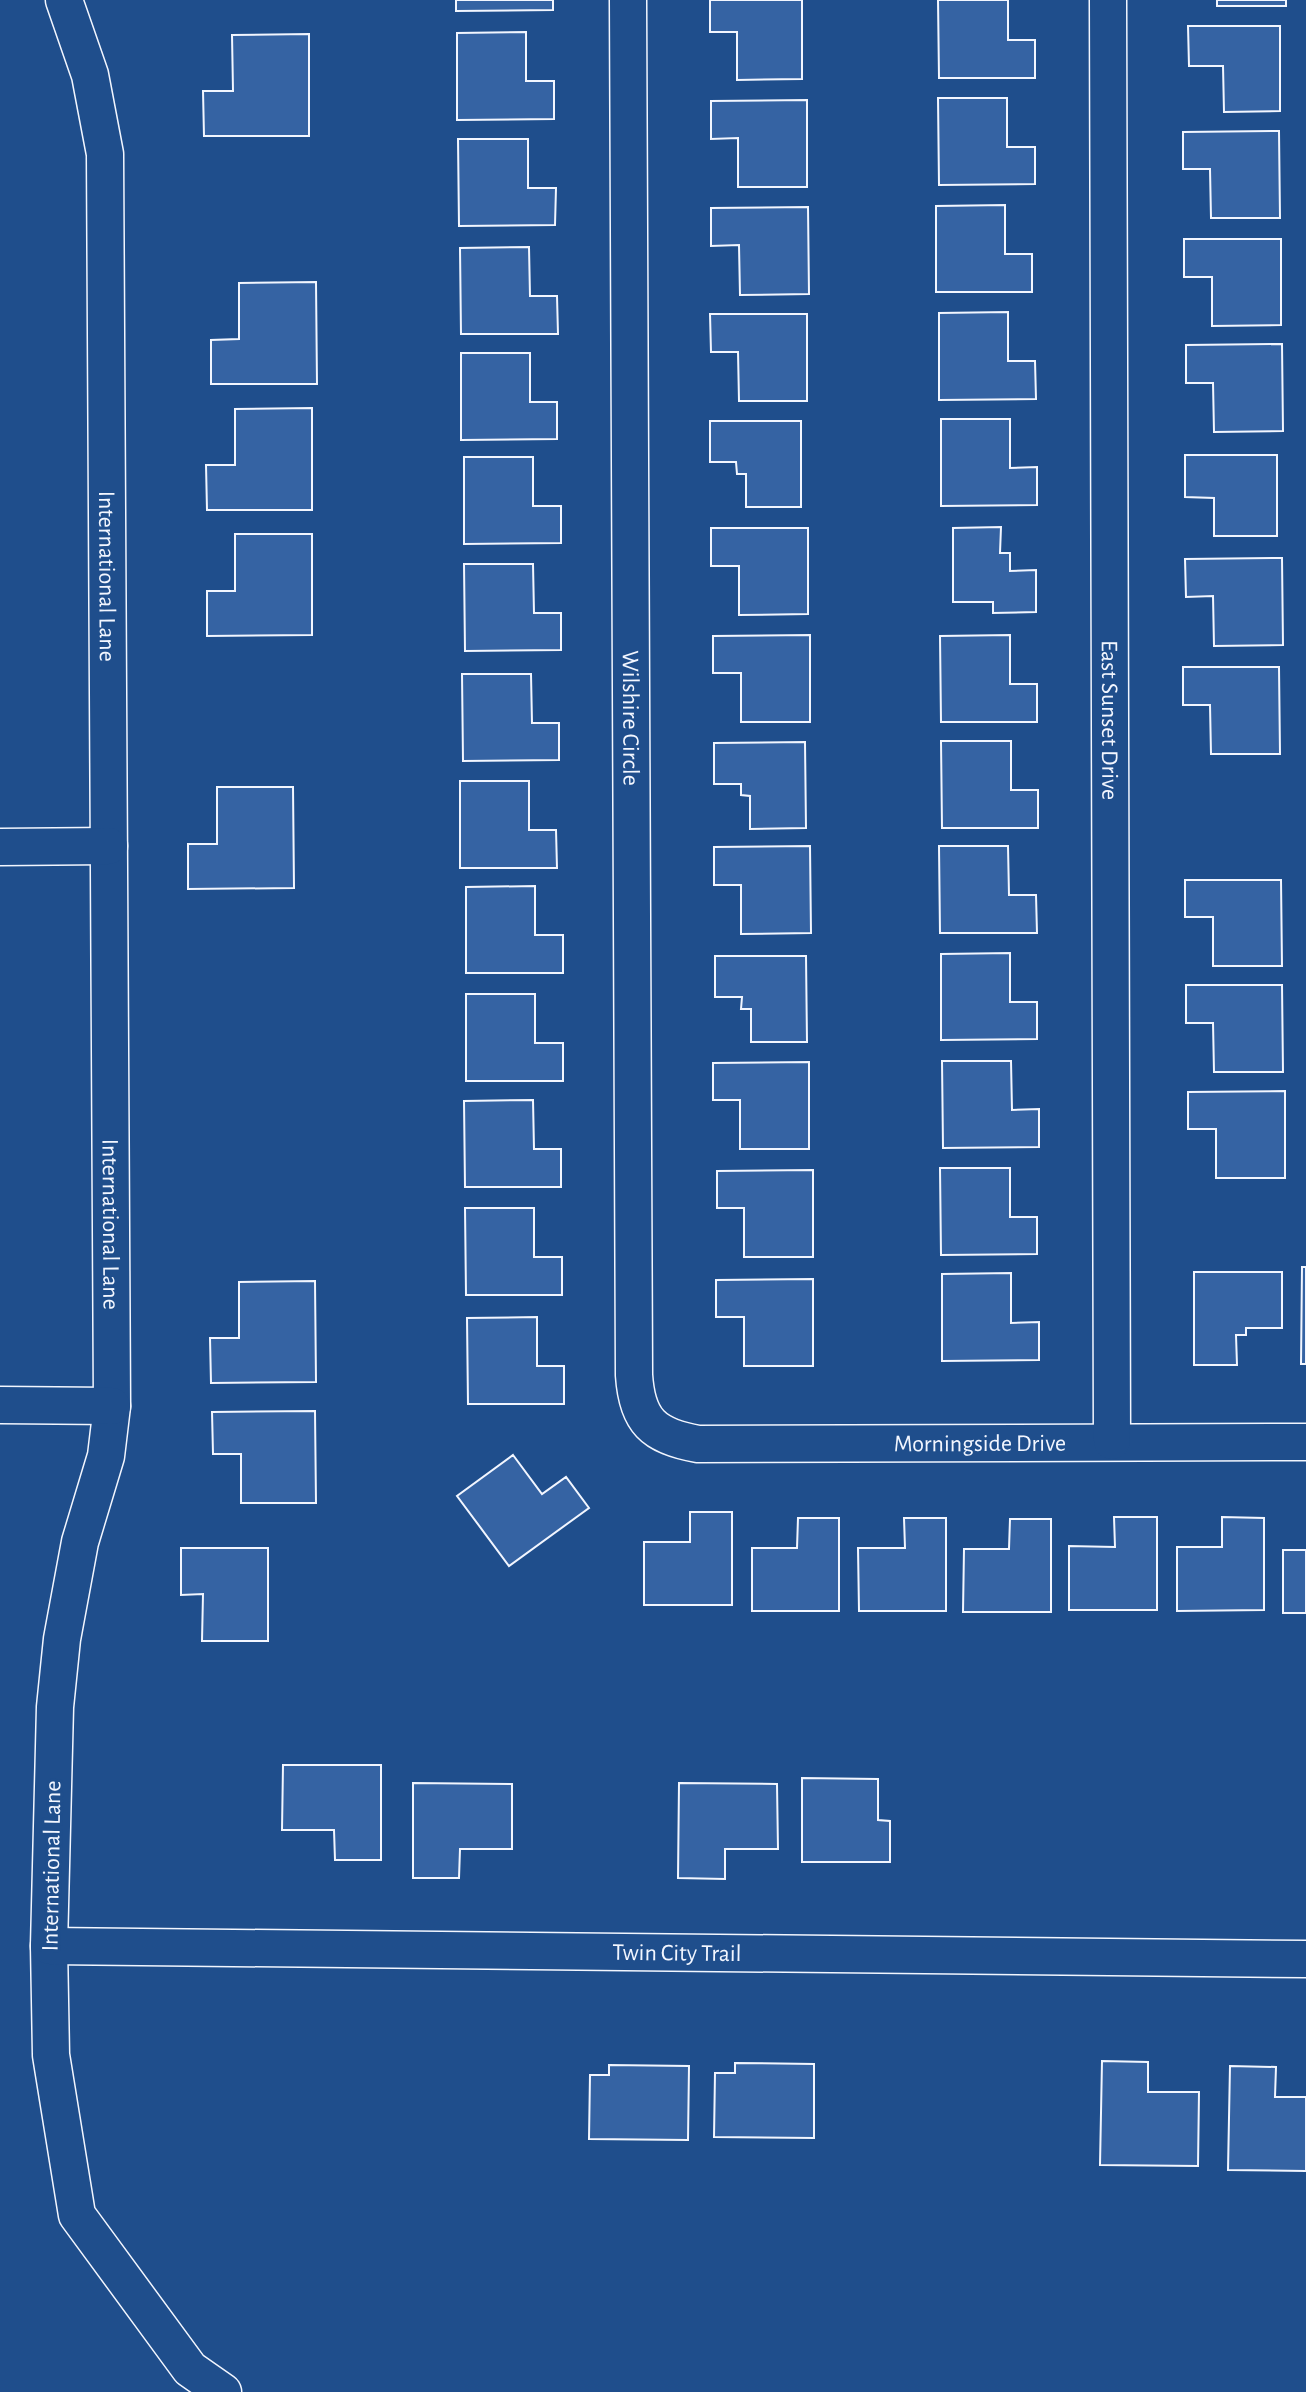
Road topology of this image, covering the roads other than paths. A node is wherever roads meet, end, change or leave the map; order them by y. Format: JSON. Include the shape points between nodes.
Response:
{"nodes":[{"id":1,"x":64,"y":0,"type":"edge"},
{"id":2,"x":628,"y":0,"type":"edge"},
{"id":3,"x":1108,"y":0,"type":"edge"},
{"id":4,"x":109,"y":846,"type":"junction"},
{"id":5,"x":0,"y":847,"type":"edge"},
{"id":6,"x":0,"y":1405,"type":"edge"},
{"id":7,"x":112,"y":1406,"type":"junction"},
{"id":8,"x":656,"y":1427,"type":"joint"},
{"id":9,"x":1112,"y":1441,"type":"junction"},
{"id":10,"x":1306,"y":1442,"type":"edge"},
{"id":11,"x":49,"y":1946,"type":"junction"},
{"id":12,"x":1306,"y":1959,"type":"edge"},
{"id":13,"x":223,"y":2392,"type":"edge"}],
"edges":[{"from":1,"to":4,"type":"street","name":"International Lane","via":[[90,75],[105,154]]},
{"from":2,"to":8,"type":"street","name":"Wilshire Circle","via":[[634,1375],[637,1406]]},
{"from":3,"to":9,"type":"street","name":"East Sunset Drive"},
{"from":4,"to":5,"type":"street"},
{"from":4,"to":7,"type":"street","name":"International Lane"},
{"from":6,"to":7,"type":"street"},
{"from":7,"to":11,"type":"street","name":"International Lane","via":[[106,1456],[80,1542],[62,1639],[51,1785]]},
{"from":8,"to":9,"type":"street","name":"Morningside Drive","via":[[698,1444]]},
{"from":9,"to":10,"type":"street","name":"Morningside Drive"},
{"from":11,"to":12,"type":"street","name":"Twin City Trail"},
{"from":11,"to":13,"type":"street","name":"International Lane","via":[[51,2055],[77,2215],[190,2369]]}]}
